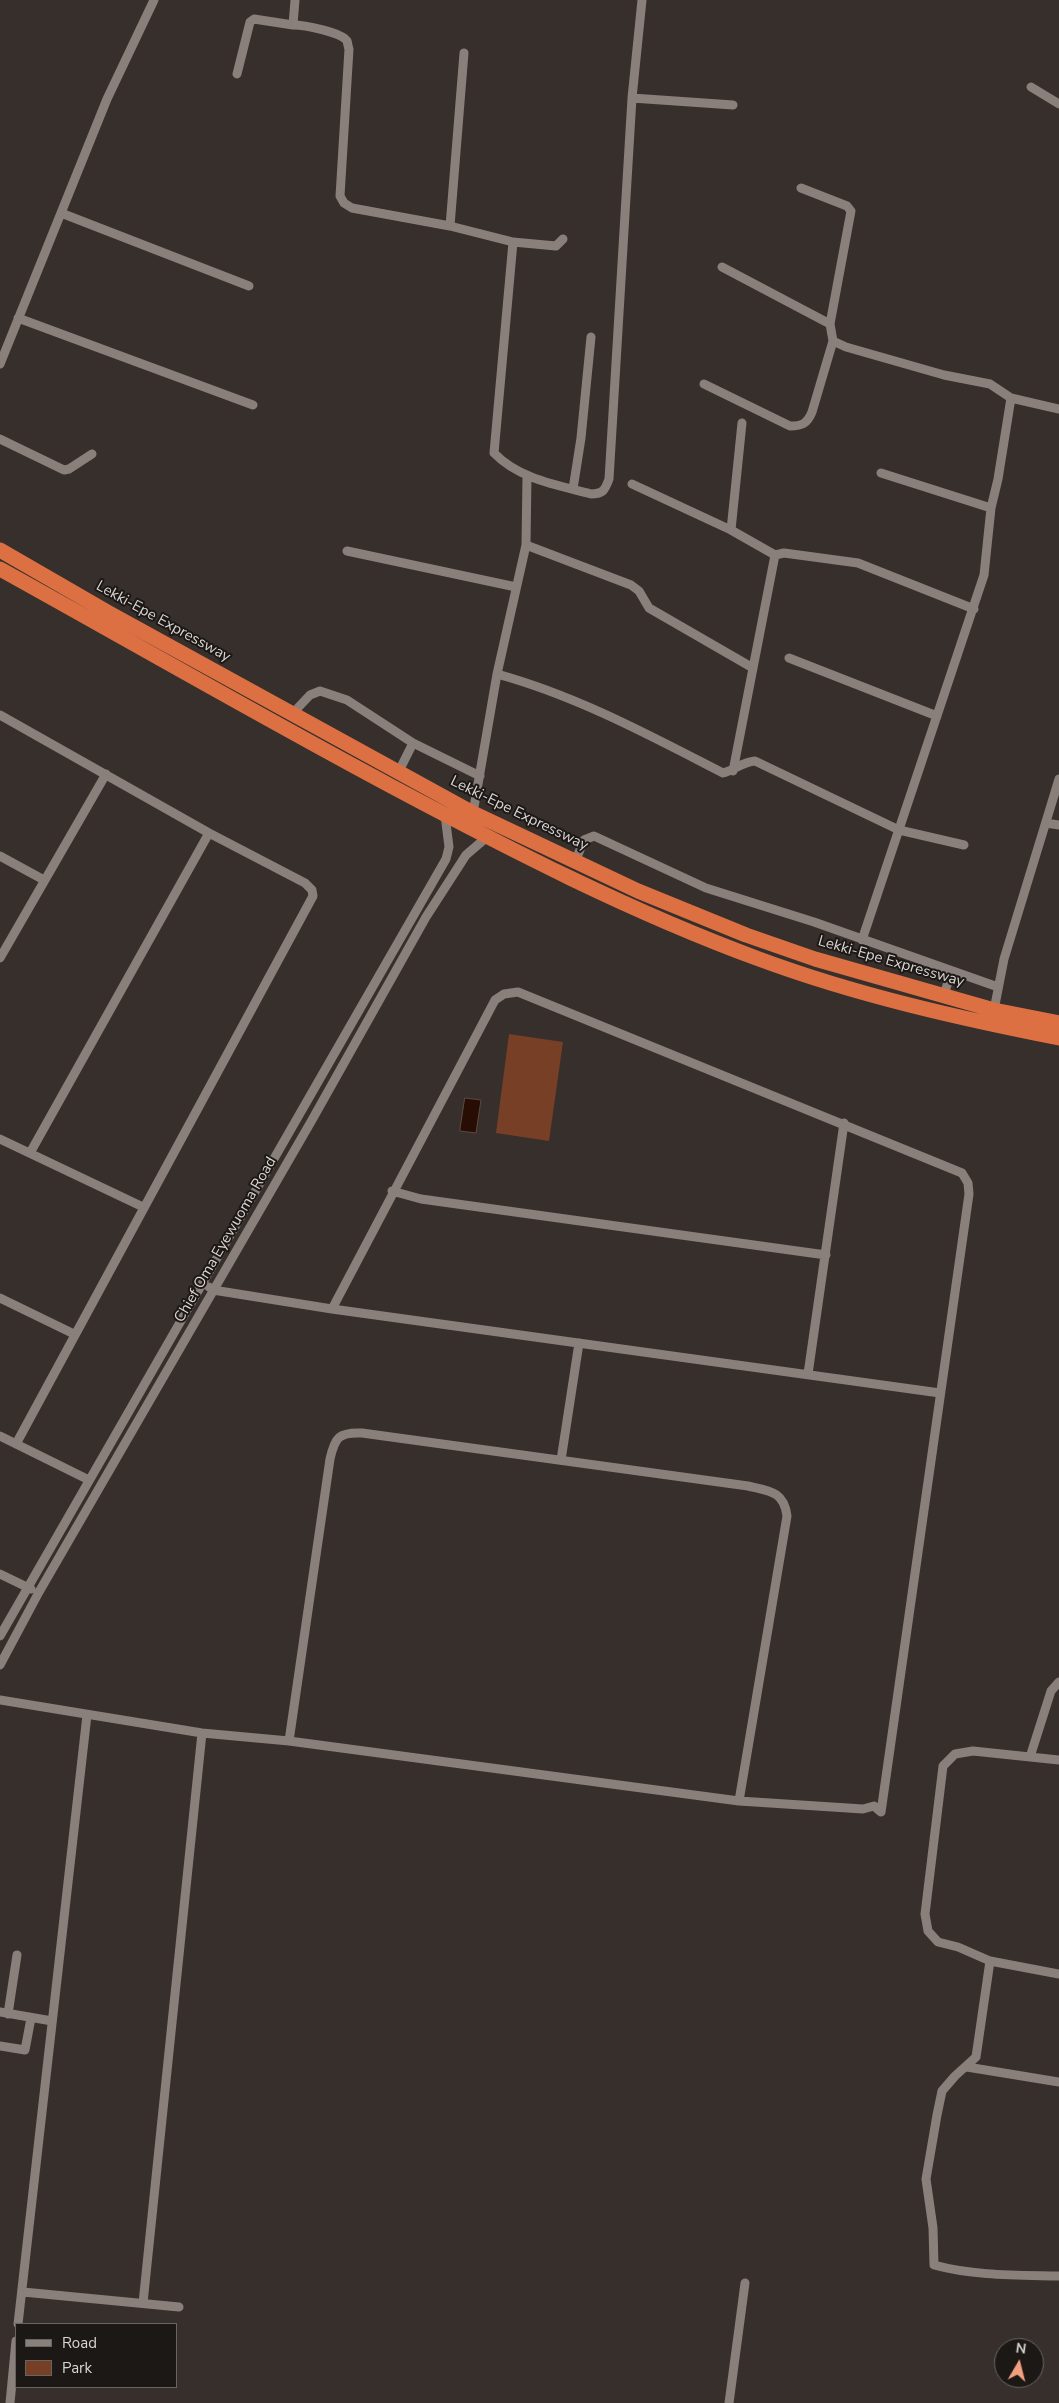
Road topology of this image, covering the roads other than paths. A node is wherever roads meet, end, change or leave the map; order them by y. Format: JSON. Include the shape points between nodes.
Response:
{"nodes":[{"id":1,"x":154,"y":0,"type":"edge"},
{"id":2,"x":294,"y":0,"type":"edge"},
{"id":3,"x":642,"y":0,"type":"edge"},
{"id":4,"x":293,"y":25,"type":"junction"},
{"id":5,"x":464,"y":53,"type":"dead end"},
{"id":6,"x":237,"y":74,"type":"dead end"},
{"id":7,"x":1030,"y":87,"type":"dead end"},
{"id":8,"x":632,"y":98,"type":"junction"},
{"id":9,"x":1059,"y":104,"type":"edge"},
{"id":10,"x":733,"y":105,"type":"dead end"},
{"id":11,"x":801,"y":188,"type":"dead end"},
{"id":12,"x":61,"y":213,"type":"junction"},
{"id":13,"x":450,"y":226,"type":"junction"},
{"id":14,"x":563,"y":239,"type":"dead end"},
{"id":15,"x":513,"y":242,"type":"junction"},
{"id":16,"x":722,"y":268,"type":"dead end"},
{"id":17,"x":249,"y":286,"type":"dead end"},
{"id":18,"x":18,"y":318,"type":"junction"},
{"id":19,"x":830,"y":324,"type":"junction"},
{"id":20,"x":591,"y":337,"type":"dead end"},
{"id":21,"x":833,"y":341,"type":"junction"},
{"id":22,"x":0,"y":364,"type":"edge"},
{"id":23,"x":704,"y":384,"type":"dead end"},
{"id":24,"x":1011,"y":398,"type":"junction"},
{"id":25,"x":253,"y":405,"type":"dead end"},
{"id":26,"x":1059,"y":409,"type":"edge"},
{"id":27,"x":742,"y":423,"type":"dead end"},
{"id":28,"x":0,"y":439,"type":"edge"},
{"id":29,"x":92,"y":454,"type":"dead end"},
{"id":30,"x":882,"y":473,"type":"dead end"},
{"id":31,"x":527,"y":476,"type":"junction"},
{"id":32,"x":632,"y":484,"type":"dead end"},
{"id":33,"x":573,"y":489,"type":"junction"},
{"id":34,"x":991,"y":508,"type":"junction"},
{"id":35,"x":731,"y":530,"type":"junction"},
{"id":36,"x":526,"y":546,"type":"junction"},
{"id":37,"x":0,"y":550,"type":"edge"},
{"id":38,"x":347,"y":551,"type":"dead end"},
{"id":39,"x":775,"y":555,"type":"junction"},
{"id":40,"x":0,"y":569,"type":"edge"},
{"id":41,"x":516,"y":587,"type":"junction"},
{"id":42,"x":974,"y":608,"type":"junction"},
{"id":43,"x":134,"y":626,"type":"junction"},
{"id":44,"x":126,"y":640,"type":"junction"},
{"id":45,"x":789,"y":658,"type":"dead end"},
{"id":46,"x":754,"y":668,"type":"junction"},
{"id":47,"x":497,"y":674,"type":"junction"},
{"id":48,"x":292,"y":714,"type":"junction"},
{"id":49,"x":0,"y":715,"type":"edge"},
{"id":50,"x":937,"y":716,"type":"junction"},
{"id":51,"x":412,"y":743,"type":"junction"},
{"id":52,"x":733,"y":771,"type":"junction"},
{"id":53,"x":398,"y":773,"type":"junction"},
{"id":54,"x":106,"y":774,"type":"junction"},
{"id":55,"x":480,"y":776,"type":"junction"},
{"id":56,"x":1059,"y":779,"type":"edge"},
{"id":57,"x":473,"y":813,"type":"junction"},
{"id":58,"x":446,"y":815,"type":"junction"},
{"id":59,"x":1046,"y":822,"type":"junction"},
{"id":60,"x":1059,"y":825,"type":"edge"},
{"id":61,"x":898,"y":830,"type":"junction"},
{"id":62,"x":209,"y":833,"type":"junction"},
{"id":63,"x":487,"y":837,"type":"junction"},
{"id":64,"x":964,"y":845,"type":"dead end"},
{"id":65,"x":0,"y":856,"type":"edge"},
{"id":66,"x":575,"y":862,"type":"junction"},
{"id":67,"x":44,"y":880,"type":"junction"},
{"id":68,"x":862,"y":940,"type":"junction"},
{"id":69,"x":0,"y":958,"type":"edge"},
{"id":70,"x":951,"y":972,"type":"junction"},
{"id":71,"x":998,"y":987,"type":"junction"},
{"id":72,"x":944,"y":995,"type":"junction"},
{"id":73,"x":994,"y":1010,"type":"junction"},
{"id":74,"x":1059,"y":1023,"type":"edge"},
{"id":75,"x":1059,"y":1038,"type":"edge"},
{"id":76,"x":844,"y":1123,"type":"junction"},
{"id":77,"x":0,"y":1139,"type":"edge"},
{"id":78,"x":30,"y":1153,"type":"junction"},
{"id":79,"x":392,"y":1191,"type":"junction"},
{"id":80,"x":143,"y":1207,"type":"junction"},
{"id":81,"x":826,"y":1255,"type":"junction"},
{"id":82,"x":203,"y":1284,"type":"junction"},
{"id":83,"x":213,"y":1290,"type":"junction"},
{"id":84,"x":0,"y":1298,"type":"edge"},
{"id":85,"x":332,"y":1309,"type":"junction"},
{"id":86,"x":74,"y":1334,"type":"junction"},
{"id":87,"x":579,"y":1342,"type":"junction"},
{"id":88,"x":808,"y":1374,"type":"junction"},
{"id":89,"x":940,"y":1394,"type":"junction"},
{"id":90,"x":0,"y":1436,"type":"edge"},
{"id":91,"x":16,"y":1444,"type":"junction"},
{"id":92,"x":561,"y":1460,"type":"junction"},
{"id":93,"x":88,"y":1480,"type":"junction"},
{"id":94,"x":0,"y":1574,"type":"edge"},
{"id":95,"x":27,"y":1586,"type":"junction"},
{"id":96,"x":39,"y":1592,"type":"junction"},
{"id":97,"x":0,"y":1636,"type":"edge"},
{"id":98,"x":0,"y":1665,"type":"edge"},
{"id":99,"x":1059,"y":1682,"type":"edge"},
{"id":100,"x":0,"y":1700,"type":"edge"},
{"id":101,"x":87,"y":1715,"type":"junction"},
{"id":102,"x":202,"y":1733,"type":"junction"},
{"id":103,"x":289,"y":1741,"type":"junction"},
{"id":104,"x":1030,"y":1757,"type":"junction"},
{"id":105,"x":1059,"y":1760,"type":"edge"},
{"id":106,"x":739,"y":1801,"type":"junction"},
{"id":107,"x":17,"y":1955,"type":"dead end"},
{"id":108,"x":990,"y":1961,"type":"junction"},
{"id":109,"x":1059,"y":1974,"type":"edge"},
{"id":110,"x":4,"y":2013,"type":"edge"},
{"id":111,"x":31,"y":2018,"type":"junction"},
{"id":112,"x":52,"y":2021,"type":"junction"},
{"id":113,"x":0,"y":2046,"type":"edge"},
{"id":114,"x":967,"y":2066,"type":"junction"},
{"id":115,"x":1059,"y":2082,"type":"edge"},
{"id":116,"x":1059,"y":2276,"type":"edge"},
{"id":117,"x":745,"y":2283,"type":"dead end"},
{"id":118,"x":23,"y":2292,"type":"junction"},
{"id":119,"x":143,"y":2303,"type":"junction"},
{"id":120,"x":179,"y":2307,"type":"dead end"},
{"id":121,"x":18,"y":2323,"type":"edge"},
{"id":122,"x":15,"y":2351,"type":"edge"},
{"id":123,"x":10,"y":2403,"type":"edge"},
{"id":124,"x":729,"y":2403,"type":"edge"}],
"edges":[{"from":1,"to":12,"type":"street","via":[[107,99]]},
{"from":2,"to":4,"type":"street"},
{"from":3,"to":8,"type":"street"},
{"from":4,"to":6,"type":"street","via":[[254,19],[250,22]]},
{"from":4,"to":13,"type":"street","via":[[315,27],[346,41],[349,69],[340,196],[344,203],[352,208]]},
{"from":5,"to":13,"type":"street"},
{"from":7,"to":9,"type":"street"},
{"from":8,"to":10,"type":"street"},
{"from":8,"to":33,"type":"street","via":[[609,479],[600,494]]},
{"from":11,"to":19,"type":"street","via":[[847,206],[851,211]]},
{"from":12,"to":17,"type":"street"},
{"from":12,"to":18,"type":"street"},
{"from":13,"to":15,"type":"street"},
{"from":14,"to":15,"type":"street","via":[[556,246]]},
{"from":15,"to":31,"type":"street","via":[[494,453]]},
{"from":16,"to":19,"type":"street"},
{"from":18,"to":22,"type":"street"},
{"from":18,"to":25,"type":"street"},
{"from":19,"to":21,"type":"street"},
{"from":20,"to":33,"type":"street"},
{"from":21,"to":23,"type":"street","via":[[812,412],[802,426],[790,426]]},
{"from":21,"to":24,"type":"street","via":[[944,375],[990,384]]},
{"from":24,"to":26,"type":"street"},
{"from":24,"to":34,"type":"street"},
{"from":27,"to":35,"type":"street"},
{"from":28,"to":29,"type":"street","via":[[64,470]]},
{"from":30,"to":34,"type":"street"},
{"from":31,"to":33,"type":"street"},
{"from":31,"to":36,"type":"street"},
{"from":32,"to":35,"type":"street"},
{"from":34,"to":42,"type":"street","via":[[984,575]]},
{"from":35,"to":39,"type":"street"},
{"from":36,"to":41,"type":"street"},
{"from":36,"to":46,"type":"street","via":[[631,585],[639,591],[649,608]]},
{"from":37,"to":43,"type":"highway","name":"Lekki-Epe Expressway"},
{"from":38,"to":41,"type":"street"},
{"from":39,"to":42,"type":"street","via":[[784,553],[858,563]]},
{"from":39,"to":46,"type":"street"},
{"from":40,"to":44,"type":"highway"},
{"from":41,"to":47,"type":"street"},
{"from":42,"to":50,"type":"street"},
{"from":43,"to":44,"type":"highway"},
{"from":43,"to":48,"type":"highway","name":"Lekki-Epe Expressway"},
{"from":44,"to":58,"type":"highway","via":[[245,708]]},
{"from":45,"to":50,"type":"street"},
{"from":46,"to":52,"type":"street"},
{"from":47,"to":52,"type":"street","via":[[537,685],[582,703],[723,773]]},
{"from":47,"to":55,"type":"street"},
{"from":48,"to":51,"type":"street","via":[[310,695],[320,691],[347,700]]},
{"from":48,"to":53,"type":"highway","name":"Lekki-Epe Expressway"},
{"from":49,"to":54,"type":"street"},
{"from":50,"to":61,"type":"street"},
{"from":51,"to":53,"type":"street"},
{"from":51,"to":55,"type":"street"},
{"from":52,"to":61,"type":"street","via":[[744,762],[755,761]]},
{"from":53,"to":57,"type":"highway","name":"Lekki-Epe Expressway"},
{"from":54,"to":62,"type":"street"},
{"from":54,"to":67,"type":"street"},
{"from":55,"to":57,"type":"street"},
{"from":56,"to":59,"type":"street"},
{"from":57,"to":66,"type":"highway","name":"Lekki-Epe Expressway"},
{"from":58,"to":63,"type":"highway"},
{"from":58,"to":82,"type":"street","name":"Chief Oma Eyewuoma Road","via":[[449,847],[446,859]]},
{"from":59,"to":60,"type":"street"},
{"from":59,"to":71,"type":"street"},
{"from":61,"to":64,"type":"street"},
{"from":61,"to":68,"type":"street"},
{"from":62,"to":78,"type":"street"},
{"from":62,"to":80,"type":"street","via":[[305,883],[313,896]]},
{"from":63,"to":75,"type":"highway","via":[[641,911],[760,959],[824,981],[922,1008]]},
{"from":63,"to":83,"type":"street","name":"Chief Oma Eyewuoma Road","via":[[466,855],[426,917]]},
{"from":65,"to":67,"type":"street"},
{"from":66,"to":68,"type":"street","via":[[584,840],[594,836],[706,888]]},
{"from":66,"to":72,"type":"highway","name":"Lekki-Epe Expressway","via":[[746,935],[815,959]]},
{"from":67,"to":69,"type":"street"},
{"from":68,"to":70,"type":"street"},
{"from":70,"to":71,"type":"street"},
{"from":70,"to":72,"type":"street"},
{"from":71,"to":73,"type":"street"},
{"from":72,"to":73,"type":"highway","name":"Lekki-Epe Expressway"},
{"from":73,"to":74,"type":"highway","name":"Lekki-Epe Expressway"},
{"from":76,"to":79,"type":"street","via":[[518,992],[504,994],[495,1000]]},
{"from":76,"to":81,"type":"street"},
{"from":76,"to":89,"type":"street","via":[[962,1173],[968,1183]]},
{"from":77,"to":78,"type":"street"},
{"from":78,"to":80,"type":"street"},
{"from":79,"to":81,"type":"street","via":[[421,1199]]},
{"from":79,"to":85,"type":"street"},
{"from":80,"to":86,"type":"street"},
{"from":81,"to":88,"type":"street"},
{"from":82,"to":83,"type":"street"},
{"from":82,"to":93,"type":"street","name":"Chief Oma Eyewuoma Road"},
{"from":83,"to":85,"type":"street"},
{"from":83,"to":96,"type":"street","name":"Chief Oma Eyewuoma Road"},
{"from":84,"to":86,"type":"street"},
{"from":85,"to":87,"type":"street"},
{"from":86,"to":91,"type":"street"},
{"from":87,"to":88,"type":"street"},
{"from":87,"to":92,"type":"street"},
{"from":88,"to":89,"type":"street"},
{"from":89,"to":106,"type":"street","via":[[881,1812],[874,1806],[863,1809]]},
{"from":90,"to":91,"type":"street"},
{"from":91,"to":93,"type":"street"},
{"from":92,"to":103,"type":"street","via":[[362,1433],[347,1432],[339,1437],[330,1458]]},
{"from":92,"to":106,"type":"street","via":[[748,1486],[781,1497],[786,1506],[787,1516]]},
{"from":93,"to":95,"type":"street","name":"Chief Oma Eyewuoma Road"},
{"from":94,"to":95,"type":"street"},
{"from":95,"to":96,"type":"street"},
{"from":95,"to":97,"type":"street","name":"Chief Oma Eyewuoma Road"},
{"from":96,"to":98,"type":"street","name":"Chief Oma Eyewuoma Road"},
{"from":99,"to":104,"type":"street","via":[[1051,1691]]},
{"from":100,"to":101,"type":"street"},
{"from":101,"to":102,"type":"street"},
{"from":101,"to":112,"type":"street"},
{"from":102,"to":103,"type":"street"},
{"from":102,"to":119,"type":"street"},
{"from":103,"to":106,"type":"street"},
{"from":104,"to":105,"type":"street"},
{"from":104,"to":108,"type":"street","via":[[974,1751],[955,1754],[943,1766],[925,1914],[928,1932],[938,1942]]},
{"from":107,"to":110,"type":"street"},
{"from":108,"to":109,"type":"street"},
{"from":108,"to":114,"type":"street","via":[[976,2057]]},
{"from":110,"to":111,"type":"street"},
{"from":111,"to":112,"type":"street"},
{"from":111,"to":113,"type":"street","via":[[25,2050]]},
{"from":112,"to":118,"type":"street"},
{"from":114,"to":115,"type":"street"},
{"from":114,"to":116,"type":"street","via":[[942,2091],[926,2179],[934,2265],[994,2274]]},
{"from":117,"to":124,"type":"street"},
{"from":118,"to":119,"type":"street"},
{"from":118,"to":121,"type":"street"},
{"from":119,"to":120,"type":"street"},
{"from":122,"to":123,"type":"street"}]}
